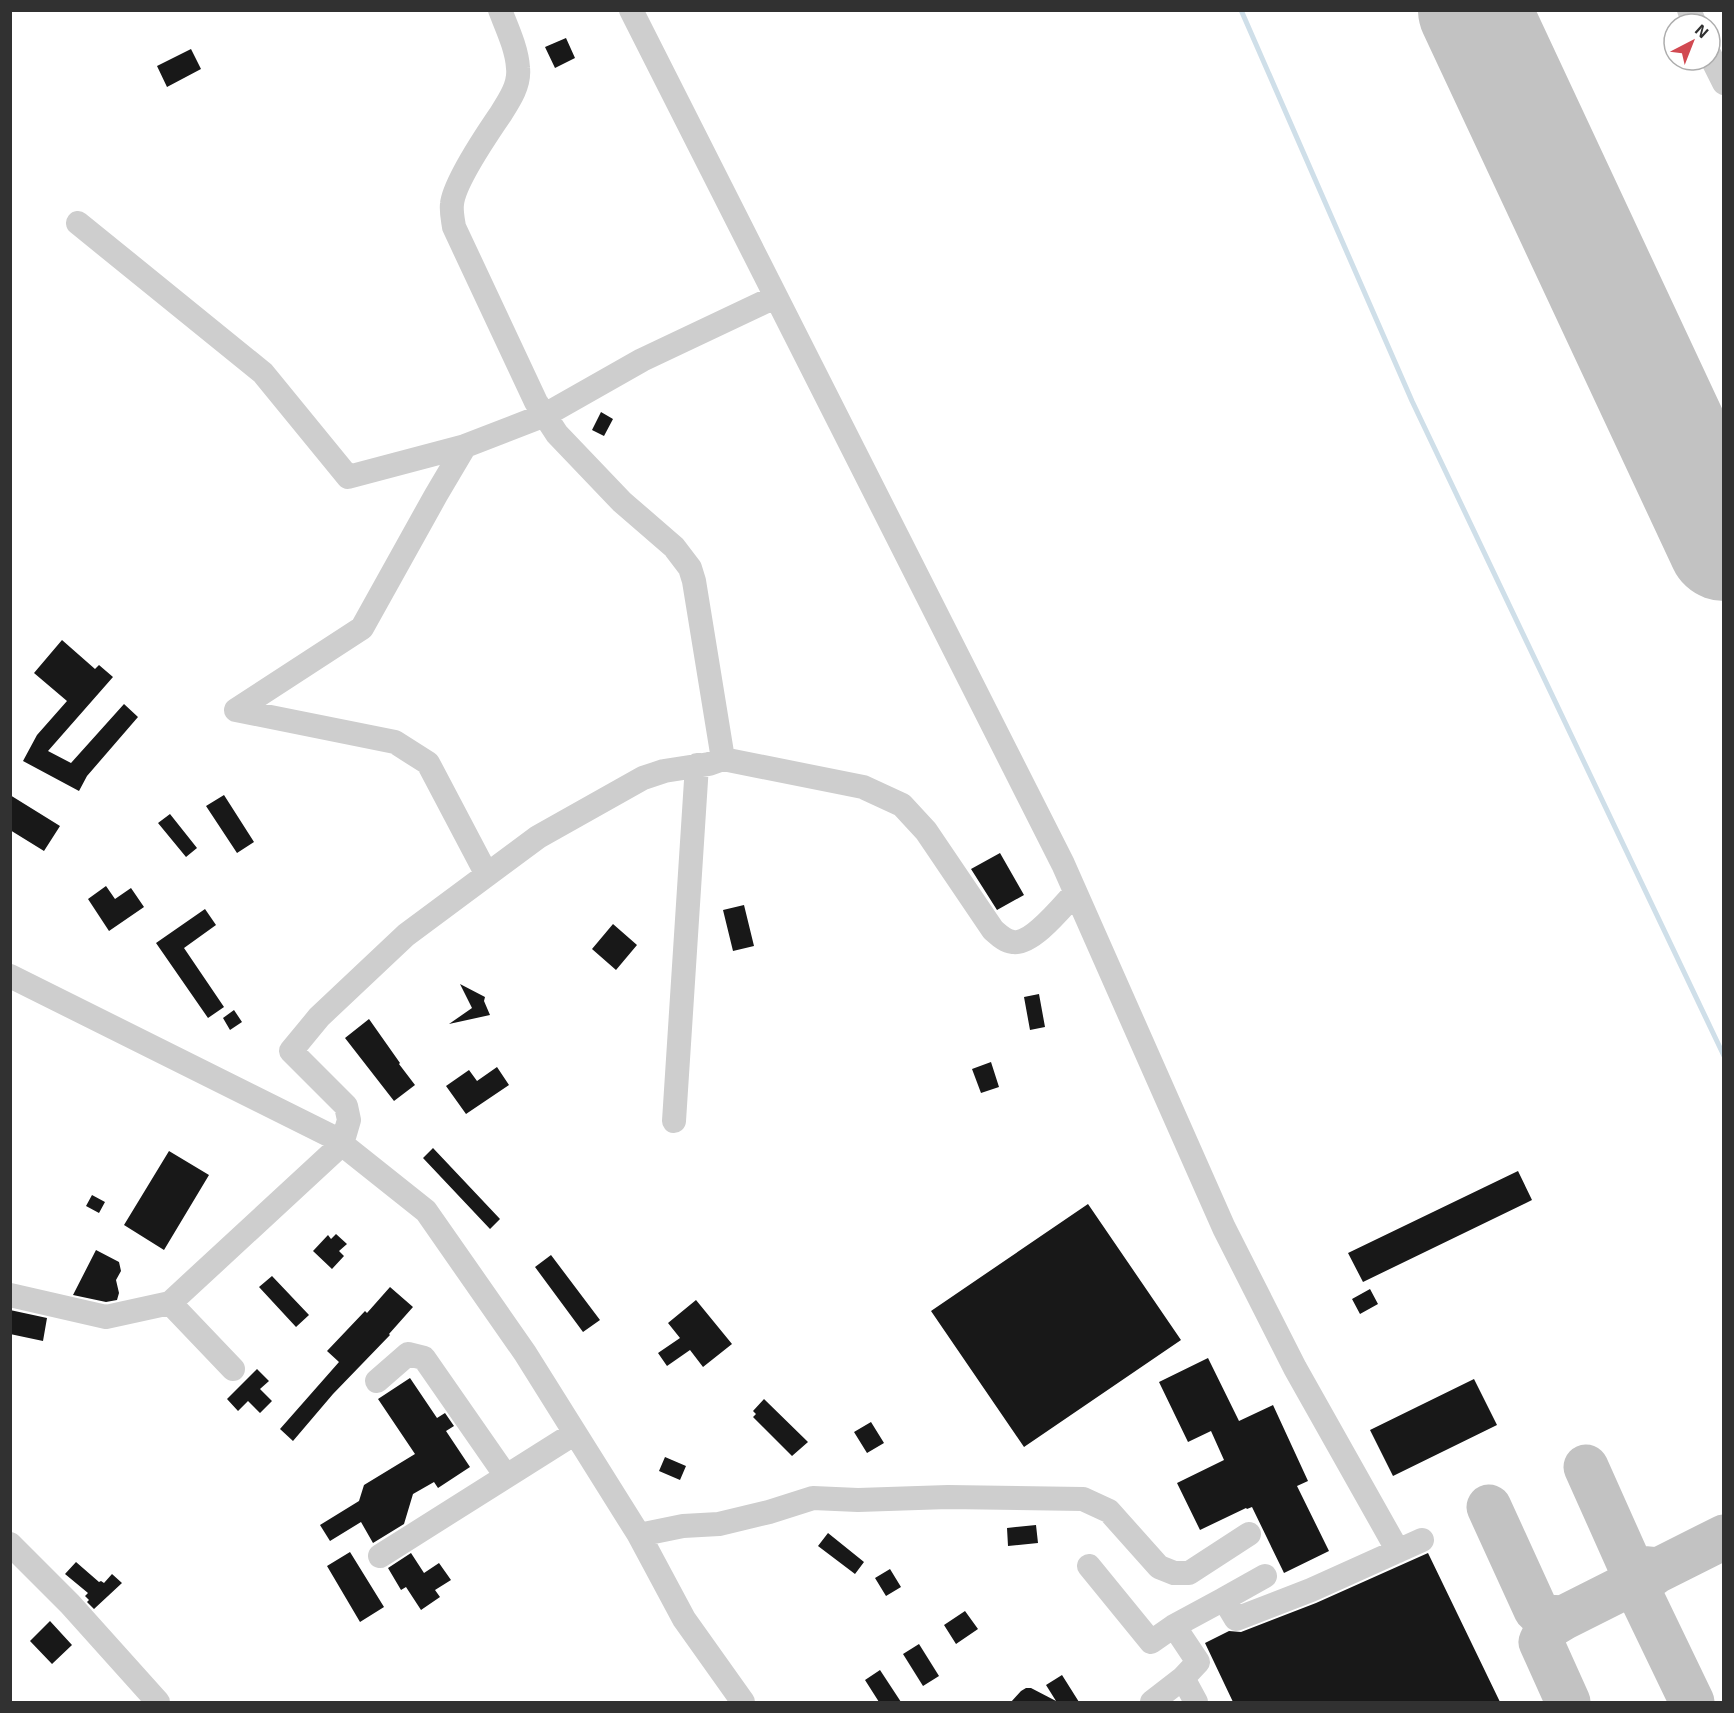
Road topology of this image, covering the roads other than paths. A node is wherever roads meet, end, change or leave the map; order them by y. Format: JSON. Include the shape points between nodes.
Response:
{"nodes":[{"id":1,"x":500,"y":10,"type":"edge"},
{"id":2,"x":631,"y":10,"type":"edge"},
{"id":3,"x":78,"y":222,"type":"dead end"},
{"id":4,"x":775,"y":297,"type":"junction"},
{"id":5,"x":545,"y":415,"type":"junction"},
{"id":6,"x":465,"y":446,"type":"junction"},
{"id":7,"x":723,"y":759,"type":"junction"},
{"id":8,"x":697,"y":765,"type":"junction"},
{"id":9,"x":488,"y":876,"type":"junction"},
{"id":10,"x":1075,"y":893,"type":"junction"},
{"id":11,"x":10,"y":976,"type":"edge"},
{"id":12,"x":674,"y":1121,"type":"dead end"},
{"id":13,"x":342,"y":1144,"type":"junction"},
{"id":14,"x":10,"y":1295,"type":"edge"},
{"id":15,"x":170,"y":1304,"type":"junction"},
{"id":16,"x":233,"y":1369,"type":"dead end"},
{"id":17,"x":377,"y":1381,"type":"dead end"},
{"id":18,"x":575,"y":1434,"type":"junction"},
{"id":19,"x":506,"y":1476,"type":"junction"},
{"id":20,"x":1249,"y":1534,"type":"dead end"},
{"id":21,"x":639,"y":1535,"type":"junction"},
{"id":22,"x":1422,"y":1540,"type":"dead end"},
{"id":23,"x":10,"y":1544,"type":"edge"},
{"id":24,"x":1398,"y":1551,"type":"junction"},
{"id":25,"x":380,"y":1556,"type":"dead end"},
{"id":26,"x":1089,"y":1566,"type":"dead end"},
{"id":27,"x":1265,"y":1576,"type":"dead end"},
{"id":28,"x":1224,"y":1599,"type":"junction"},
{"id":29,"x":1174,"y":1626,"type":"junction"},
{"id":30,"x":1183,"y":1678,"type":"junction"},
{"id":31,"x":158,"y":1702,"type":"edge"},
{"id":32,"x":743,"y":1702,"type":"edge"},
{"id":33,"x":1152,"y":1702,"type":"edge"},
{"id":34,"x":1196,"y":1702,"type":"edge"}],
"edges":[{"from":1,"to":5,"type":"street","via":[[519,69],[517,83],[456,190],[452,216]]},
{"from":2,"to":4,"type":"street"},
{"from":3,"to":6,"type":"street","via":[[263,373],[348,477]]},
{"from":4,"to":5,"type":"street","via":[[642,360]]},
{"from":4,"to":10,"type":"street"},
{"from":5,"to":6,"type":"street"},
{"from":5,"to":7,"type":"street","via":[[572,451],[674,547],[690,568]]},
{"from":6,"to":9,"type":"street","via":[[362,628],[236,710],[395,742],[428,763]]},
{"from":7,"to":8,"type":"street"},
{"from":7,"to":10,"type":"street","via":[[863,786],[902,805],[926,831],[1002,939],[1019,942],[1034,935]]},
{"from":8,"to":9,"type":"street","via":[[643,778],[538,837]]},
{"from":8,"to":12,"type":"street"},
{"from":9,"to":13,"type":"street","via":[[406,935],[320,1017],[291,1051],[346,1106],[349,1120]]},
{"from":10,"to":24,"type":"street","via":[[1224,1228],[1295,1368]]},
{"from":11,"to":13,"type":"street"},
{"from":13,"to":15,"type":"street"},
{"from":13,"to":18,"type":"street","via":[[426,1211],[525,1353]]},
{"from":14,"to":15,"type":"street","via":[[106,1317]]},
{"from":15,"to":16,"type":"street"},
{"from":17,"to":19,"type":"street","via":[[408,1354],[424,1358]]},
{"from":18,"to":19,"type":"street"},
{"from":18,"to":21,"type":"street"},
{"from":19,"to":25,"type":"street"},
{"from":20,"to":21,"type":"street","via":[[1189,1573],[1174,1573],[1159,1566],[1109,1511],[1083,1498],[813,1498],[719,1524]]},
{"from":21,"to":32,"type":"street","via":[[684,1618]]},
{"from":22,"to":24,"type":"street"},
{"from":23,"to":31,"type":"street"},
{"from":24,"to":28,"type":"street","via":[[1236,1619]]},
{"from":26,"to":29,"type":"street","via":[[1150,1642]]},
{"from":27,"to":28,"type":"street"},
{"from":28,"to":29,"type":"street"},
{"from":29,"to":30,"type":"street","via":[[1198,1662]]},
{"from":30,"to":33,"type":"street"},
{"from":30,"to":34,"type":"street"}]}
